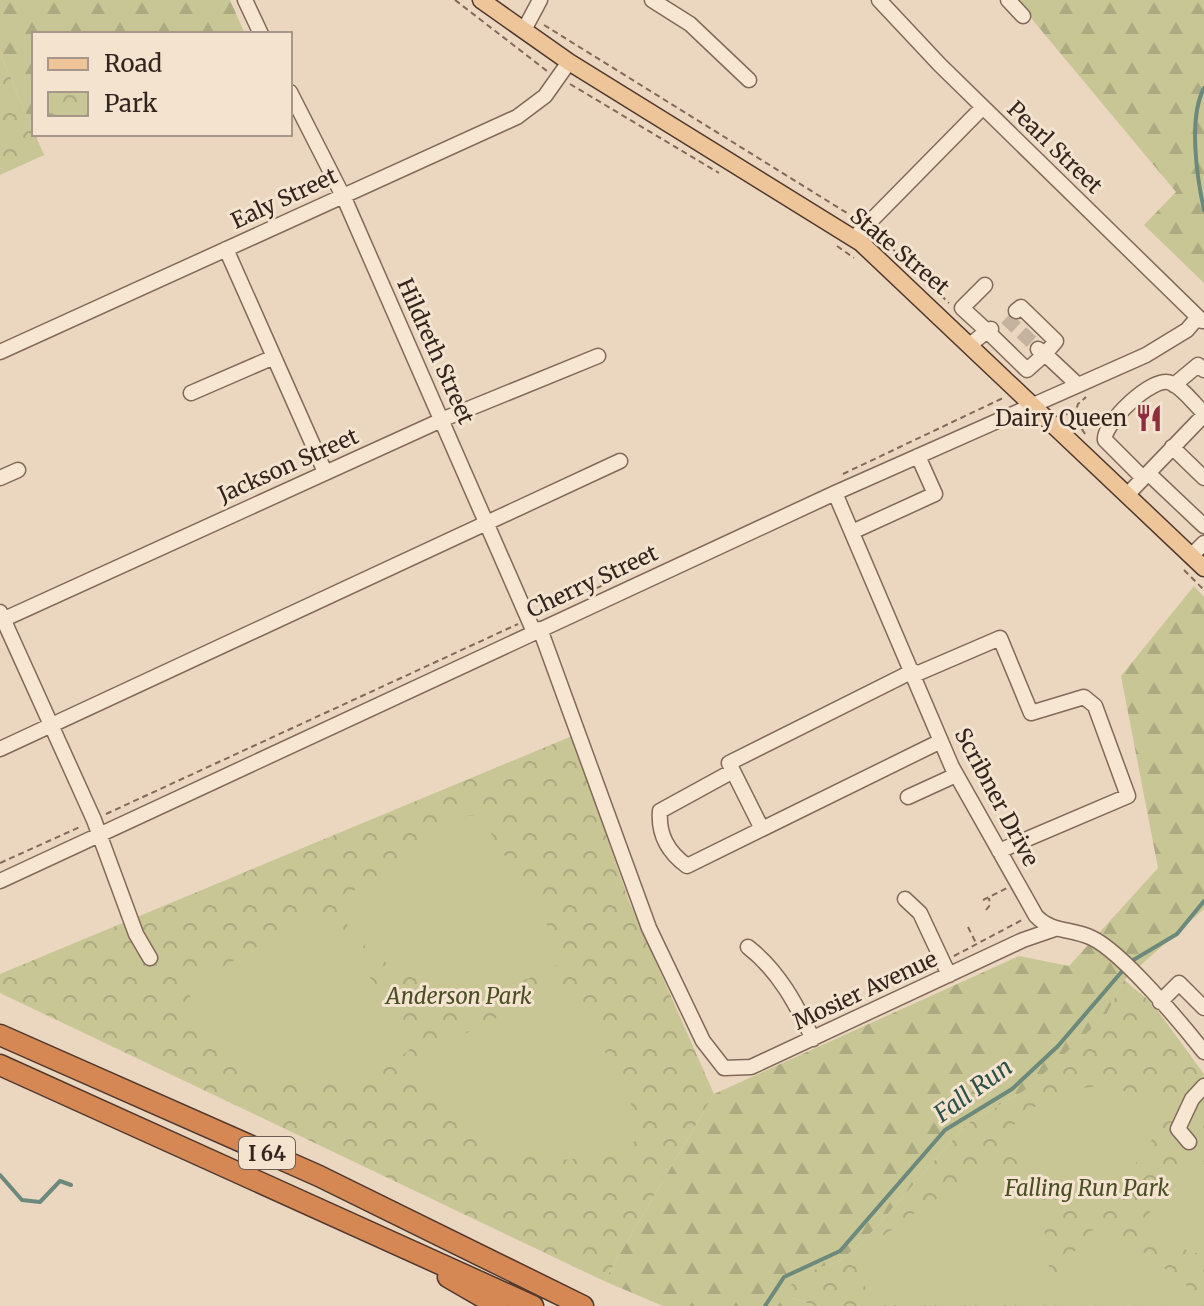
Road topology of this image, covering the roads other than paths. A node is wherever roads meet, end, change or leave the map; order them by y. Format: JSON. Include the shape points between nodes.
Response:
{"nodes":[{"id":1,"x":245,"y":0,"type":"edge"},
{"id":2,"x":481,"y":0,"type":"edge"},
{"id":3,"x":540,"y":0,"type":"edge"},
{"id":4,"x":652,"y":0,"type":"edge"},
{"id":5,"x":879,"y":0,"type":"edge"},
{"id":6,"x":1008,"y":0,"type":"edge"},
{"id":7,"x":1023,"y":16,"type":"dead end"},
{"id":8,"x":524,"y":30,"type":"junction"},
{"id":9,"x":260,"y":32,"type":"edge"},
{"id":10,"x":569,"y":62,"type":"junction"},
{"id":11,"x":749,"y":80,"type":"dead end"},
{"id":12,"x":292,"y":96,"type":"edge"},
{"id":13,"x":983,"y":107,"type":"junction"},
{"id":14,"x":342,"y":196,"type":"junction"},
{"id":15,"x":854,"y":238,"type":"junction"},
{"id":16,"x":226,"y":249,"type":"junction"},
{"id":17,"x":985,"y":285,"type":"dead end"},
{"id":18,"x":1016,"y":311,"type":"dead end"},
{"id":19,"x":1201,"y":320,"type":"edge"},
{"id":20,"x":989,"y":330,"type":"junction"},
{"id":21,"x":971,"y":344,"type":"junction"},
{"id":22,"x":1041,"y":351,"type":"junction"},
{"id":23,"x":0,"y":352,"type":"edge"},
{"id":24,"x":598,"y":356,"type":"dead end"},
{"id":25,"x":274,"y":357,"type":"junction"},
{"id":26,"x":1027,"y":370,"type":"junction"},
{"id":27,"x":1204,"y":370,"type":"edge"},
{"id":28,"x":1078,"y":385,"type":"junction"},
{"id":29,"x":1174,"y":385,"type":"junction"},
{"id":30,"x":1006,"y":390,"type":"junction"},
{"id":31,"x":191,"y":393,"type":"dead end"},
{"id":32,"x":1034,"y":404,"type":"junction"},
{"id":33,"x":1204,"y":414,"type":"edge"},
{"id":34,"x":442,"y":420,"type":"junction"},
{"id":35,"x":1172,"y":447,"type":"junction"},
{"id":36,"x":918,"y":456,"type":"junction"},
{"id":37,"x":620,"y":461,"type":"dead end"},
{"id":38,"x":18,"y":470,"type":"dead end"},
{"id":39,"x":325,"y":472,"type":"junction"},
{"id":40,"x":1142,"y":474,"type":"junction"},
{"id":41,"x":0,"y":478,"type":"edge"},
{"id":42,"x":1204,"y":478,"type":"edge"},
{"id":43,"x":835,"y":493,"type":"junction"},
{"id":44,"x":1128,"y":494,"type":"junction"},
{"id":45,"x":486,"y":521,"type":"junction"},
{"id":46,"x":1204,"y":526,"type":"edge"},
{"id":47,"x":852,"y":532,"type":"junction"},
{"id":48,"x":1200,"y":555,"type":"edge"},
{"id":49,"x":1,"y":617,"type":"edge"},
{"id":50,"x":537,"y":631,"type":"junction"},
{"id":51,"x":914,"y":673,"type":"junction"},
{"id":52,"x":52,"y":726,"type":"junction"},
{"id":53,"x":941,"y":741,"type":"junction"},
{"id":54,"x":0,"y":749,"type":"edge"},
{"id":55,"x":733,"y":771,"type":"junction"},
{"id":56,"x":956,"y":775,"type":"junction"},
{"id":57,"x":908,"y":797,"type":"dead end"},
{"id":58,"x":762,"y":829,"type":"junction"},
{"id":59,"x":100,"y":835,"type":"junction"},
{"id":60,"x":999,"y":851,"type":"junction"},
{"id":61,"x":0,"y":881,"type":"edge"},
{"id":62,"x":905,"y":899,"type":"dead end"},
{"id":63,"x":1055,"y":929,"type":"junction"},
{"id":64,"x":748,"y":947,"type":"dead end"},
{"id":65,"x":150,"y":958,"type":"dead end"},
{"id":66,"x":949,"y":975,"type":"junction"},
{"id":67,"x":1160,"y":1002,"type":"junction"},
{"id":68,"x":1204,"y":1008,"type":"edge"},
{"id":69,"x":0,"y":1035,"type":"edge"},
{"id":70,"x":813,"y":1039,"type":"junction"},
{"id":71,"x":703,"y":1041,"type":"joint"},
{"id":72,"x":1204,"y":1052,"type":"edge"},
{"id":73,"x":0,"y":1065,"type":"edge"},
{"id":74,"x":1204,"y":1086,"type":"edge"},
{"id":75,"x":1189,"y":1142,"type":"dead end"},
{"id":76,"x":395,"y":1241,"type":"junction"},
{"id":77,"x":530,"y":1280,"type":"junction"},
{"id":78,"x":498,"y":1306,"type":"edge"},
{"id":79,"x":533,"y":1306,"type":"edge"},
{"id":80,"x":583,"y":1306,"type":"edge"},
{"id":81,"x":600,"y":1306,"type":"edge"}],
"edges":[{"from":1,"to":9,"type":"street"},
{"from":2,"to":8,"type":"main road","name":"State Street"},
{"from":3,"to":8,"type":"street"},
{"from":4,"to":11,"type":"street","via":[[690,24]]},
{"from":5,"to":13,"type":"street","name":"Pearl Street"},
{"from":6,"to":7,"type":"street"},
{"from":8,"to":10,"type":"main road","name":"State Street"},
{"from":10,"to":14,"type":"street","name":"Ealy Street","via":[[545,96],[517,117]]},
{"from":10,"to":15,"type":"main road","name":"State Street"},
{"from":12,"to":14,"type":"street","name":"Hildreth Street"},
{"from":13,"to":15,"type":"street"},
{"from":13,"to":19,"type":"street","name":"Pearl Street"},
{"from":14,"to":16,"type":"street","name":"Ealy Street"},
{"from":14,"to":34,"type":"street","name":"Hildreth Street"},
{"from":15,"to":21,"type":"main road","name":"State Street"},
{"from":16,"to":23,"type":"street","name":"Ealy Street"},
{"from":16,"to":25,"type":"street"},
{"from":17,"to":20,"type":"street","via":[[962,308]]},
{"from":18,"to":22,"type":"street","via":[[1021,307],[1056,341]]},
{"from":19,"to":28,"type":"street","name":"Cherry Street","via":[[1166,344]]},
{"from":20,"to":21,"type":"street"},
{"from":20,"to":26,"type":"street"},
{"from":21,"to":30,"type":"main road","name":"State Street"},
{"from":22,"to":26,"type":"street"},
{"from":22,"to":28,"type":"street"},
{"from":24,"to":34,"type":"street","name":"Jackson Street"},
{"from":25,"to":31,"type":"street"},
{"from":25,"to":39,"type":"street"},
{"from":26,"to":30,"type":"street"},
{"from":27,"to":29,"type":"street","via":[[1198,365]]},
{"from":28,"to":32,"type":"street","name":"Cherry Street"},
{"from":29,"to":33,"type":"street"},
{"from":29,"to":40,"type":"street","via":[[1154,384],[1103,435]]},
{"from":30,"to":32,"type":"main road","name":"State Street"},
{"from":32,"to":36,"type":"street","name":"Cherry Street"},
{"from":32,"to":44,"type":"main road","name":"State Street"},
{"from":33,"to":35,"type":"street"},
{"from":34,"to":39,"type":"street","name":"Jackson Street"},
{"from":34,"to":45,"type":"street","name":"Hildreth Street"},
{"from":35,"to":40,"type":"street"},
{"from":35,"to":42,"type":"street"},
{"from":36,"to":43,"type":"street","name":"Cherry Street"},
{"from":36,"to":47,"type":"street","via":[[935,494]]},
{"from":37,"to":45,"type":"street"},
{"from":38,"to":41,"type":"street"},
{"from":39,"to":49,"type":"street","name":"Jackson Street"},
{"from":40,"to":44,"type":"street"},
{"from":40,"to":46,"type":"street"},
{"from":43,"to":47,"type":"street","name":"Scribner Drive"},
{"from":43,"to":50,"type":"street","name":"Cherry Street"},
{"from":44,"to":48,"type":"main road","name":"State Street"},
{"from":45,"to":50,"type":"street","name":"Hildreth Street"},
{"from":45,"to":52,"type":"street"},
{"from":47,"to":51,"type":"street","name":"Scribner Drive"},
{"from":49,"to":52,"type":"street"},
{"from":50,"to":59,"type":"street","name":"Cherry Street"},
{"from":50,"to":71,"type":"street","name":"Hildreth Street","via":[[649,928]]},
{"from":51,"to":53,"type":"street","name":"Scribner Drive"},
{"from":51,"to":55,"type":"street","via":[[729,763]]},
{"from":51,"to":60,"type":"street","via":[[1000,638],[1031,713],[1084,697],[1095,706],[1128,796]]},
{"from":52,"to":54,"type":"street"},
{"from":52,"to":59,"type":"street"},
{"from":53,"to":56,"type":"street","name":"Scribner Drive"},
{"from":53,"to":58,"type":"street"},
{"from":55,"to":58,"type":"street"},
{"from":55,"to":58,"type":"street","via":[[660,811],[659,828],[671,855],[687,866]]},
{"from":56,"to":57,"type":"street"},
{"from":56,"to":60,"type":"street","name":"Scribner Drive"},
{"from":59,"to":61,"type":"street","name":"Cherry Street"},
{"from":59,"to":65,"type":"street"},
{"from":60,"to":63,"type":"street","name":"Scribner Drive","via":[[1036,916]]},
{"from":62,"to":66,"type":"street","via":[[920,913]]},
{"from":63,"to":66,"type":"street","name":"Mosier Avenue"},
{"from":63,"to":67,"type":"street","via":[[1093,938]]},
{"from":64,"to":70,"type":"street","via":[[768,962]]},
{"from":66,"to":70,"type":"street","name":"Mosier Avenue"},
{"from":67,"to":68,"type":"street","via":[[1179,983]]},
{"from":67,"to":72,"type":"street"},
{"from":69,"to":77,"type":"highway","number":"I 64","via":[[319,1176]]},
{"from":70,"to":71,"type":"street","name":"Mosier Avenue","via":[[734,1070],[719,1065]]},
{"from":73,"to":76,"type":"highway","number":"I 64"},
{"from":74,"to":75,"type":"street","via":[[1178,1129]]},
{"from":76,"to":78,"type":"highway"},
{"from":76,"to":79,"type":"highway","number":"I 64"},
{"from":77,"to":80,"type":"highway","number":"I 64"},
{"from":77,"to":81,"type":"highway"}]}
